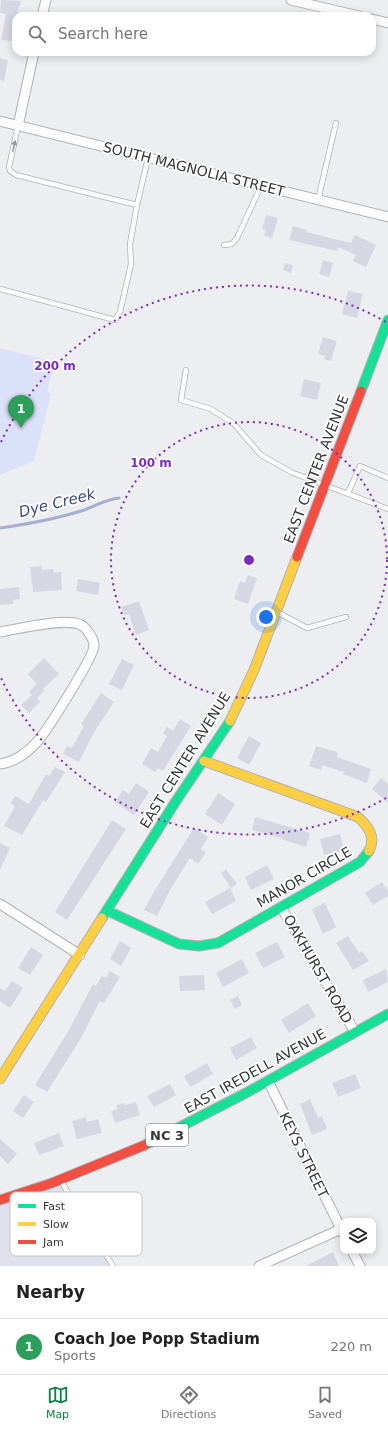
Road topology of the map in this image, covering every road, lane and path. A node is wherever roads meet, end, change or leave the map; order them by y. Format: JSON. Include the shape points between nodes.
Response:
{"nodes":[{"id":1,"x":46,"y":0,"type":"edge"},
{"id":2,"x":291,"y":0,"type":"edge"},
{"id":3,"x":43,"y":12,"type":"edge"},
{"id":4,"x":342,"y":12,"type":"edge"},
{"id":5,"x":376,"y":20,"type":"edge"},
{"id":6,"x":388,"y":23,"type":"edge"},
{"id":7,"x":33,"y":56,"type":"edge"},
{"id":8,"x":0,"y":121,"type":"edge"},
{"id":9,"x":336,"y":123,"type":"dead end"},
{"id":10,"x":18,"y":126,"type":"junction"},
{"id":11,"x":148,"y":158,"type":"junction"},
{"id":12,"x":261,"y":186,"type":"junction"},
{"id":13,"x":318,"y":200,"type":"junction"},
{"id":14,"x":137,"y":204,"type":"junction"},
{"id":15,"x":388,"y":217,"type":"edge"},
{"id":16,"x":224,"y":245,"type":"dead end"},
{"id":17,"x":0,"y":289,"type":"edge"},
{"id":18,"x":388,"y":320,"type":"edge"},
{"id":19,"x":186,"y":370,"type":"dead end"},
{"id":20,"x":388,"y":478,"type":"edge"},
{"id":21,"x":325,"y":485,"type":"junction"},
{"id":22,"x":348,"y":493,"type":"junction"},
{"id":23,"x":388,"y":509,"type":"edge"},
{"id":24,"x":277,"y":612,"type":"junction"},
{"id":25,"x":346,"y":617,"type":"dead end"},
{"id":26,"x":0,"y":632,"type":"edge"},
{"id":27,"x":204,"y":762,"type":"junction"},
{"id":28,"x":0,"y":764,"type":"edge"},
{"id":29,"x":0,"y":904,"type":"edge"},
{"id":30,"x":281,"y":906,"type":"junction"},
{"id":31,"x":108,"y":911,"type":"junction"},
{"id":32,"x":80,"y":954,"type":"junction"},
{"id":33,"x":388,"y":1014,"type":"edge"},
{"id":34,"x":355,"y":1032,"type":"junction"},
{"id":35,"x":0,"y":1078,"type":"edge"},
{"id":36,"x":268,"y":1081,"type":"junction"},
{"id":37,"x":62,"y":1181,"type":"junction"},
{"id":38,"x":26,"y":1192,"type":"edge"},
{"id":39,"x":68,"y":1192,"type":"edge"},
{"id":40,"x":10,"y":1197,"type":"edge"},
{"id":41,"x":0,"y":1200,"type":"edge"},
{"id":42,"x":340,"y":1227,"type":"edge"},
{"id":43,"x":340,"y":1232,"type":"edge"},
{"id":44,"x":354,"y":1254,"type":"edge"},
{"id":45,"x":106,"y":1256,"type":"edge"},
{"id":46,"x":112,"y":1266,"type":"edge"},
{"id":47,"x":259,"y":1266,"type":"edge"},
{"id":48,"x":360,"y":1266,"type":"edge"}],
"edges":[{"from":1,"to":3,"type":"street"},
{"from":2,"to":4,"type":"street"},
{"from":5,"to":6,"type":"street"},
{"from":7,"to":10,"type":"street"},
{"from":8,"to":10,"type":"street","name":"SOUTH MAGNOLIA STREET"},
{"from":9,"to":13,"type":"lane"},
{"from":10,"to":11,"type":"street","name":"SOUTH MAGNOLIA STREET"},
{"from":14,"to":10,"type":"lane","one_way":true,"via":[[16,175],[9,167]]},
{"from":11,"to":12,"type":"street","name":"SOUTH MAGNOLIA STREET"},
{"from":11,"to":14,"type":"lane"},
{"from":12,"to":13,"type":"street","name":"SOUTH MAGNOLIA STREET"},
{"from":12,"to":16,"type":"lane","via":[[237,238],[232,244]]},
{"from":13,"to":15,"type":"street","name":"SOUTH MAGNOLIA STREET"},
{"from":14,"to":17,"type":"lane","via":[[130,244],[131,264],[120,312],[115,320]]},
{"from":18,"to":21,"type":"street","name":"EAST CENTER AVENUE"},
{"from":19,"to":21,"type":"lane","via":[[181,400],[211,408],[234,424],[261,454],[293,473]]},
{"from":20,"to":22,"type":"lane","via":[[360,466]]},
{"from":21,"to":22,"type":"lane"},
{"from":21,"to":24,"type":"street","name":"EAST CENTER AVENUE"},
{"from":22,"to":23,"type":"lane"},
{"from":24,"to":25,"type":"lane","via":[[307,628]]},
{"from":24,"to":27,"type":"street","name":"EAST CENTER AVENUE","via":[[232,718]]},
{"from":26,"to":28,"type":"street","via":[[68,621],[82,625],[89,633],[94,646],[88,662],[37,742],[23,755]]},
{"from":27,"to":30,"type":"street","name":"MANOR CIRCLE","via":[[358,817],[368,826],[373,839],[370,852],[360,862]]},
{"from":27,"to":31,"type":"street","name":"EAST CENTER AVENUE","via":[[176,800]]},
{"from":29,"to":32,"type":"street"},
{"from":30,"to":31,"type":"street","name":"MANOR CIRCLE","via":[[218,942],[199,946],[179,944]]},
{"from":30,"to":34,"type":"street","name":"OAKHURST ROAD"},
{"from":31,"to":32,"type":"street","name":"EAST CENTER AVENUE"},
{"from":32,"to":35,"type":"street","name":"EAST CENTER AVENUE"},
{"from":33,"to":34,"type":"street","name":"EAST IREDELL AVENUE","number":"NC 3"},
{"from":34,"to":36,"type":"street","name":"EAST IREDELL AVENUE","number":"NC 3"},
{"from":36,"to":37,"type":"street","name":"EAST IREDELL AVENUE","number":"NC 3","via":[[152,1143]]},
{"from":36,"to":42,"type":"street","name":"KEYS STREET"},
{"from":37,"to":38,"type":"street","name":"EAST IREDELL AVENUE","number":"NC 3"},
{"from":37,"to":39,"type":"lane"},
{"from":40,"to":41,"type":"street","name":"EAST IREDELL AVENUE","number":"NC 3"},
{"from":43,"to":47,"type":"street"},
{"from":44,"to":48,"type":"street"},
{"from":45,"to":46,"type":"lane"}]}
